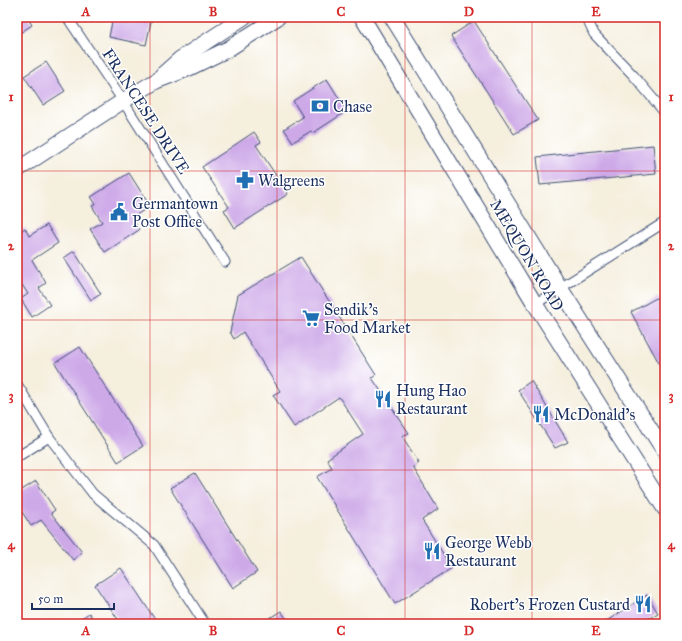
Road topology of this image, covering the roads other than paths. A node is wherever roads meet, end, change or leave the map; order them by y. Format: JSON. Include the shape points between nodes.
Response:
{"nodes":[{"id":1,"x":67,"y":17,"type":"edge"},
{"id":2,"x":244,"y":17,"type":"edge"},
{"id":3,"x":278,"y":17,"type":"edge"},
{"id":4,"x":362,"y":17,"type":"edge"},
{"id":5,"x":586,"y":17,"type":"edge"},
{"id":6,"x":394,"y":19,"type":"edge"},
{"id":7,"x":254,"y":23,"type":"edge"},
{"id":8,"x":156,"y":81,"type":"junction"},
{"id":9,"x":123,"y":101,"type":"junction"},
{"id":10,"x":665,"y":113,"type":"edge"},
{"id":11,"x":17,"y":170,"type":"edge"},
{"id":12,"x":665,"y":222,"type":"edge"},
{"id":13,"x":225,"y":262,"type":"dead end"},
{"id":14,"x":560,"y":288,"type":"junction"},
{"id":15,"x":535,"y":304,"type":"junction"},
{"id":16,"x":17,"y":384,"type":"edge"},
{"id":17,"x":49,"y":437,"type":"junction"},
{"id":18,"x":665,"y":452,"type":"edge"},
{"id":19,"x":17,"y":457,"type":"edge"},
{"id":20,"x":665,"y":509,"type":"edge"},
{"id":21,"x":205,"y":624,"type":"edge"}],
"edges":[{"from":1,"to":9,"type":"street","name":"FRANCESE DRIVE"},
{"from":2,"to":8,"type":"main road","via":[[180,59]]},
{"from":3,"to":7,"type":"main road"},
{"from":4,"to":15,"type":"main road","name":"MEQUON ROAD"},
{"from":5,"to":10,"type":"street","via":[[594,34]]},
{"from":6,"to":14,"type":"main road","name":"MEQUON ROAD"},
{"from":7,"to":8,"type":"main road","via":[[228,49]]},
{"from":8,"to":9,"type":"main road"},
{"from":9,"to":11,"type":"main road"},
{"from":9,"to":13,"type":"street","name":"FRANCESE DRIVE"},
{"from":12,"to":14,"type":"street"},
{"from":14,"to":15,"type":"street"},
{"from":14,"to":18,"type":"main road","name":"MEQUON ROAD"},
{"from":15,"to":20,"type":"main road","name":"MEQUON ROAD"},
{"from":16,"to":17,"type":"street"},
{"from":17,"to":19,"type":"street"},
{"from":17,"to":21,"type":"street","via":[[93,494],[154,545]]}]}
